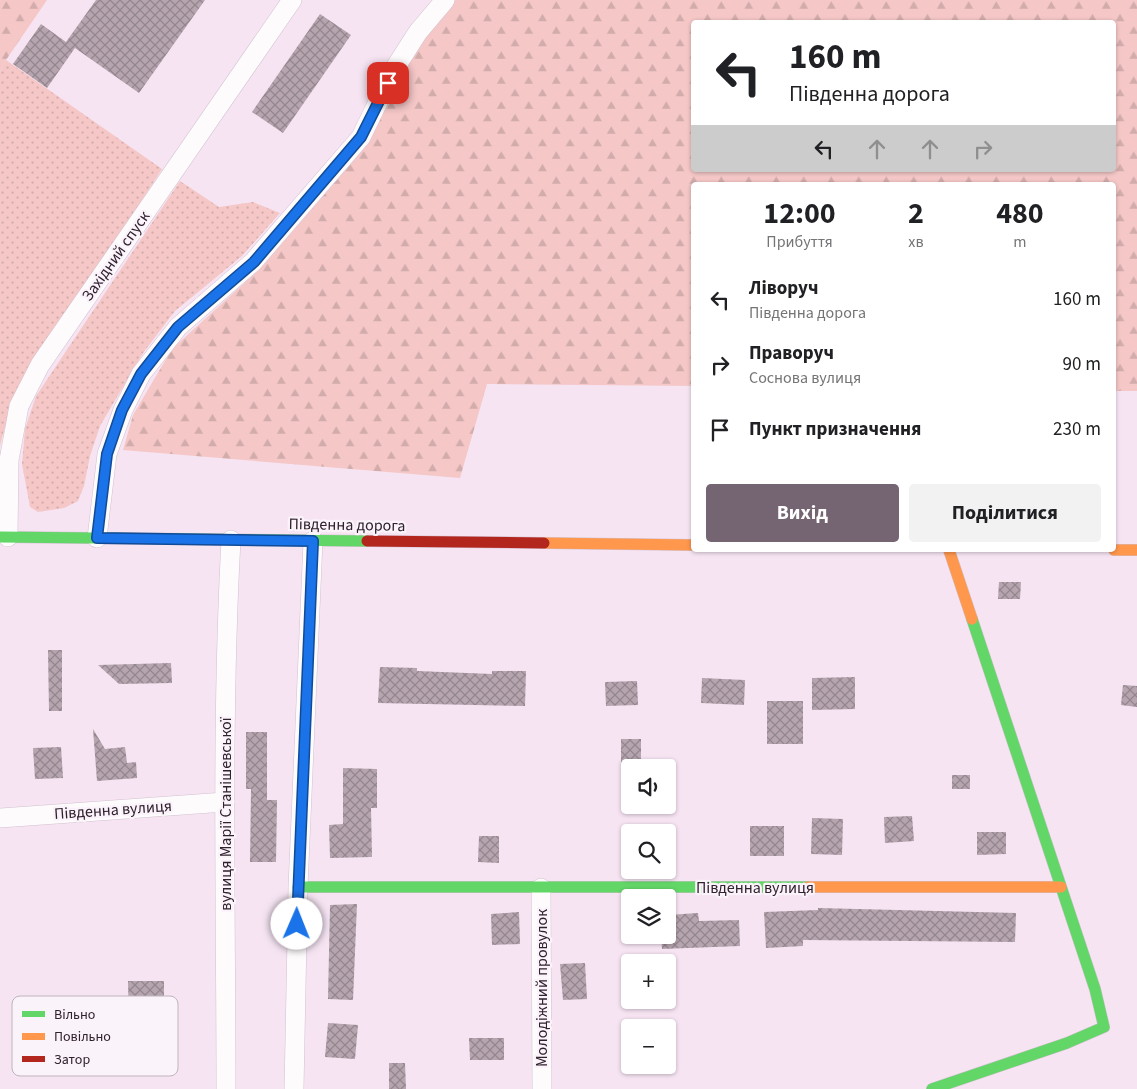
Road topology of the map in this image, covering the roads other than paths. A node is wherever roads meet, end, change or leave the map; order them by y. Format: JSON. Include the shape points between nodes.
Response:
{"nodes":[{"id":1,"x":292,"y":0,"type":"edge"},
{"id":2,"x":445,"y":0,"type":"edge"},
{"id":3,"x":4,"y":537,"type":"edge"},
{"id":4,"x":97,"y":538,"type":"junction"},
{"id":5,"x":232,"y":540,"type":"junction"},
{"id":6,"x":313,"y":541,"type":"junction"},
{"id":7,"x":691,"y":546,"type":"edge"},
{"id":8,"x":1116,"y":550,"type":"edge"},
{"id":9,"x":1137,"y":550,"type":"edge"},
{"id":10,"x":950,"y":552,"type":"edge"},
{"id":11,"x":225,"y":802,"type":"junction"},
{"id":12,"x":0,"y":818,"type":"edge"},
{"id":13,"x":298,"y":887,"type":"junction"},
{"id":14,"x":1061,"y":887,"type":"junction"},
{"id":15,"x":541,"y":888,"type":"junction"},
{"id":16,"x":226,"y":1089,"type":"edge"},
{"id":17,"x":294,"y":1089,"type":"edge"},
{"id":18,"x":542,"y":1089,"type":"edge"},
{"id":19,"x":932,"y":1089,"type":"edge"}],
"edges":[{"from":1,"to":3,"type":"street","name":"Західний спуск","via":[[40,365],[19,406],[9,460]]},
{"from":2,"to":4,"type":"street","via":[[418,32],[393,71],[361,137],[254,262],[178,327],[141,374],[122,410],[107,454]]},
{"from":3,"to":4,"type":"main road","name":"Південна дорога"},
{"from":4,"to":5,"type":"main road","name":"Південна дорога"},
{"from":5,"to":6,"type":"main road","name":"Південна дорога"},
{"from":5,"to":11,"type":"street","name":"вулиця Марії Станішевської"},
{"from":6,"to":7,"type":"main road","name":"Південна дорога"},
{"from":6,"to":13,"type":"street"},
{"from":8,"to":9,"type":"main road"},
{"from":10,"to":14,"type":"main road"},
{"from":11,"to":12,"type":"street","name":"Південна вулиця"},
{"from":11,"to":16,"type":"street","name":"вулиця Марії Станішевської"},
{"from":13,"to":15,"type":"main road","name":"Південна вулиця"},
{"from":13,"to":17,"type":"street"},
{"from":14,"to":15,"type":"main road","name":"Південна вулиця"},
{"from":14,"to":19,"type":"main road","via":[[1095,989],[1104,1027],[1067,1043]]},
{"from":15,"to":18,"type":"street","name":"Молодіжний провулок"}]}
